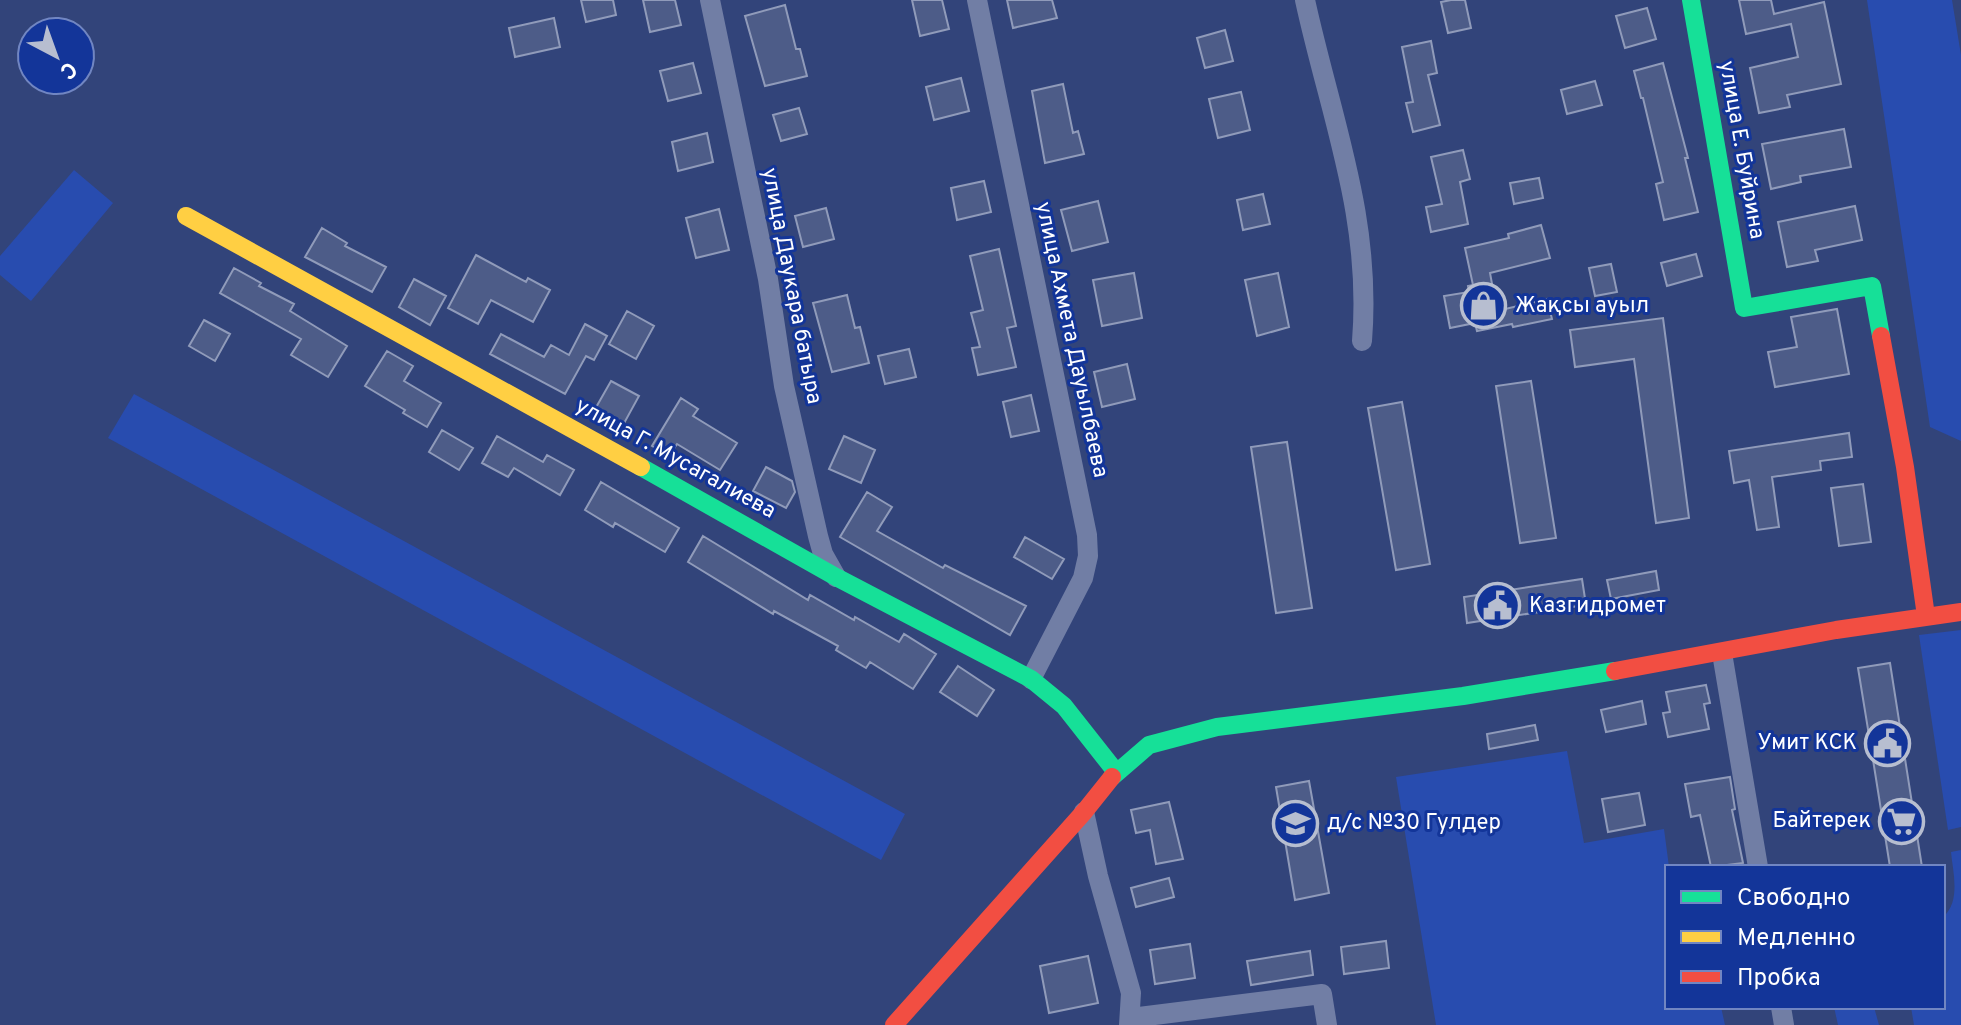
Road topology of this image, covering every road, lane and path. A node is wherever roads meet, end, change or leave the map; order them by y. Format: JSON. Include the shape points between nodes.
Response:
{"nodes":[{"id":1,"x":710,"y":0,"type":"edge"},
{"id":2,"x":977,"y":0,"type":"edge"},
{"id":3,"x":1305,"y":0,"type":"edge"},
{"id":4,"x":1691,"y":0,"type":"edge"},
{"id":5,"x":186,"y":216,"type":"dead end"},
{"id":6,"x":1362,"y":341,"type":"dead end"},
{"id":7,"x":836,"y":577,"type":"junction"},
{"id":8,"x":1961,"y":612,"type":"edge"},
{"id":9,"x":1926,"y":616,"type":"junction"},
{"id":10,"x":1722,"y":653,"type":"junction"},
{"id":11,"x":1031,"y":679,"type":"junction"},
{"id":12,"x":1116,"y":772,"type":"junction"},
{"id":13,"x":1084,"y":812,"type":"junction"},
{"id":14,"x":1758,"y":865,"type":"edge"},
{"id":15,"x":1130,"y":1021,"type":"edge"},
{"id":16,"x":894,"y":1025,"type":"edge"},
{"id":17,"x":1327,"y":1025,"type":"edge"}],
"edges":[{"from":1,"to":7,"type":"street","name":"улица Даукара батыра","via":[[768,279],[784,386],[818,536]]},
{"from":2,"to":11,"type":"street","name":"улица Ахмета Дауылбаева","via":[[1087,535],[1083,578]]},
{"from":3,"to":6,"type":"street","via":[[1350,175],[1362,244]]},
{"from":4,"to":9,"type":"street","name":"улица Е. Буйрина","via":[[1744,308],[1872,286]]},
{"from":5,"to":7,"type":"street","name":"улица Г. Мусагалиева"},
{"from":7,"to":11,"type":"street","name":"улица Г. Мусагалиева"},
{"from":8,"to":9,"type":"street"},
{"from":9,"to":10,"type":"street"},
{"from":10,"to":12,"type":"street","via":[[1463,696],[1217,727],[1149,745]]},
{"from":10,"to":14,"type":"street"},
{"from":11,"to":12,"type":"street","name":"улица Г. Мусагалиева","via":[[1064,706]]},
{"from":12,"to":13,"type":"street"},
{"from":13,"to":15,"type":"street","via":[[1131,993]]},
{"from":13,"to":16,"type":"street"},
{"from":15,"to":17,"type":"street","via":[[1322,994]]}]}
